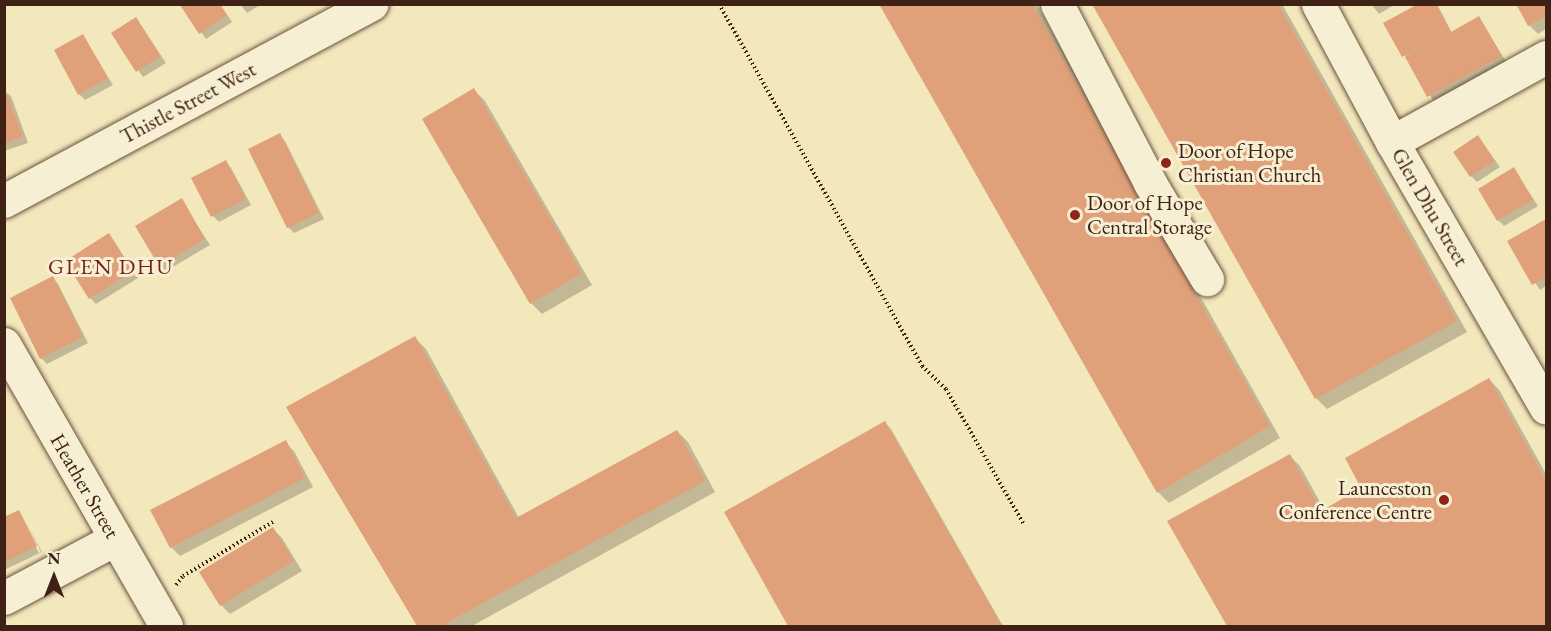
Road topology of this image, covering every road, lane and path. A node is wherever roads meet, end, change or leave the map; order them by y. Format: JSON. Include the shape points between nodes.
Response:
{"nodes":[{"id":1,"x":371,"y":4,"type":"edge"},
{"id":2,"x":720,"y":4,"type":"edge"},
{"id":3,"x":1058,"y":4,"type":"edge"},
{"id":4,"x":1318,"y":4,"type":"edge"},
{"id":5,"x":1546,"y":57,"type":"edge"},
{"id":6,"x":1392,"y":142,"type":"junction"},
{"id":7,"x":4,"y":201,"type":"edge"},
{"id":8,"x":1207,"y":279,"type":"dead end"},
{"id":9,"x":4,"y":344,"type":"edge"},
{"id":10,"x":1543,"y":393,"type":"edge"},
{"id":11,"x":273,"y":522,"type":"dead end"},
{"id":12,"x":1023,"y":523,"type":"dead end"},
{"id":13,"x":115,"y":539,"type":"junction"},
{"id":14,"x":174,"y":595,"type":"dead end"},
{"id":15,"x":4,"y":598,"type":"edge"},
{"id":16,"x":166,"y":627,"type":"edge"}],
"edges":[{"from":1,"to":7,"type":"street","name":"Thistle Street West"},
{"from":2,"to":12,"type":"path","via":[[922,366],[946,389]]},
{"from":3,"to":8,"type":"street","via":[[1150,183]]},
{"from":4,"to":6,"type":"street","name":"Glen Dhu Street"},
{"from":5,"to":6,"type":"street"},
{"from":6,"to":10,"type":"street","name":"Glen Dhu Street"},
{"from":9,"to":13,"type":"street","name":"Heather Street"},
{"from":11,"to":14,"type":"path","via":[[183,576]]},
{"from":13,"to":15,"type":"street"},
{"from":13,"to":16,"type":"street","name":"Heather Street"}]}
